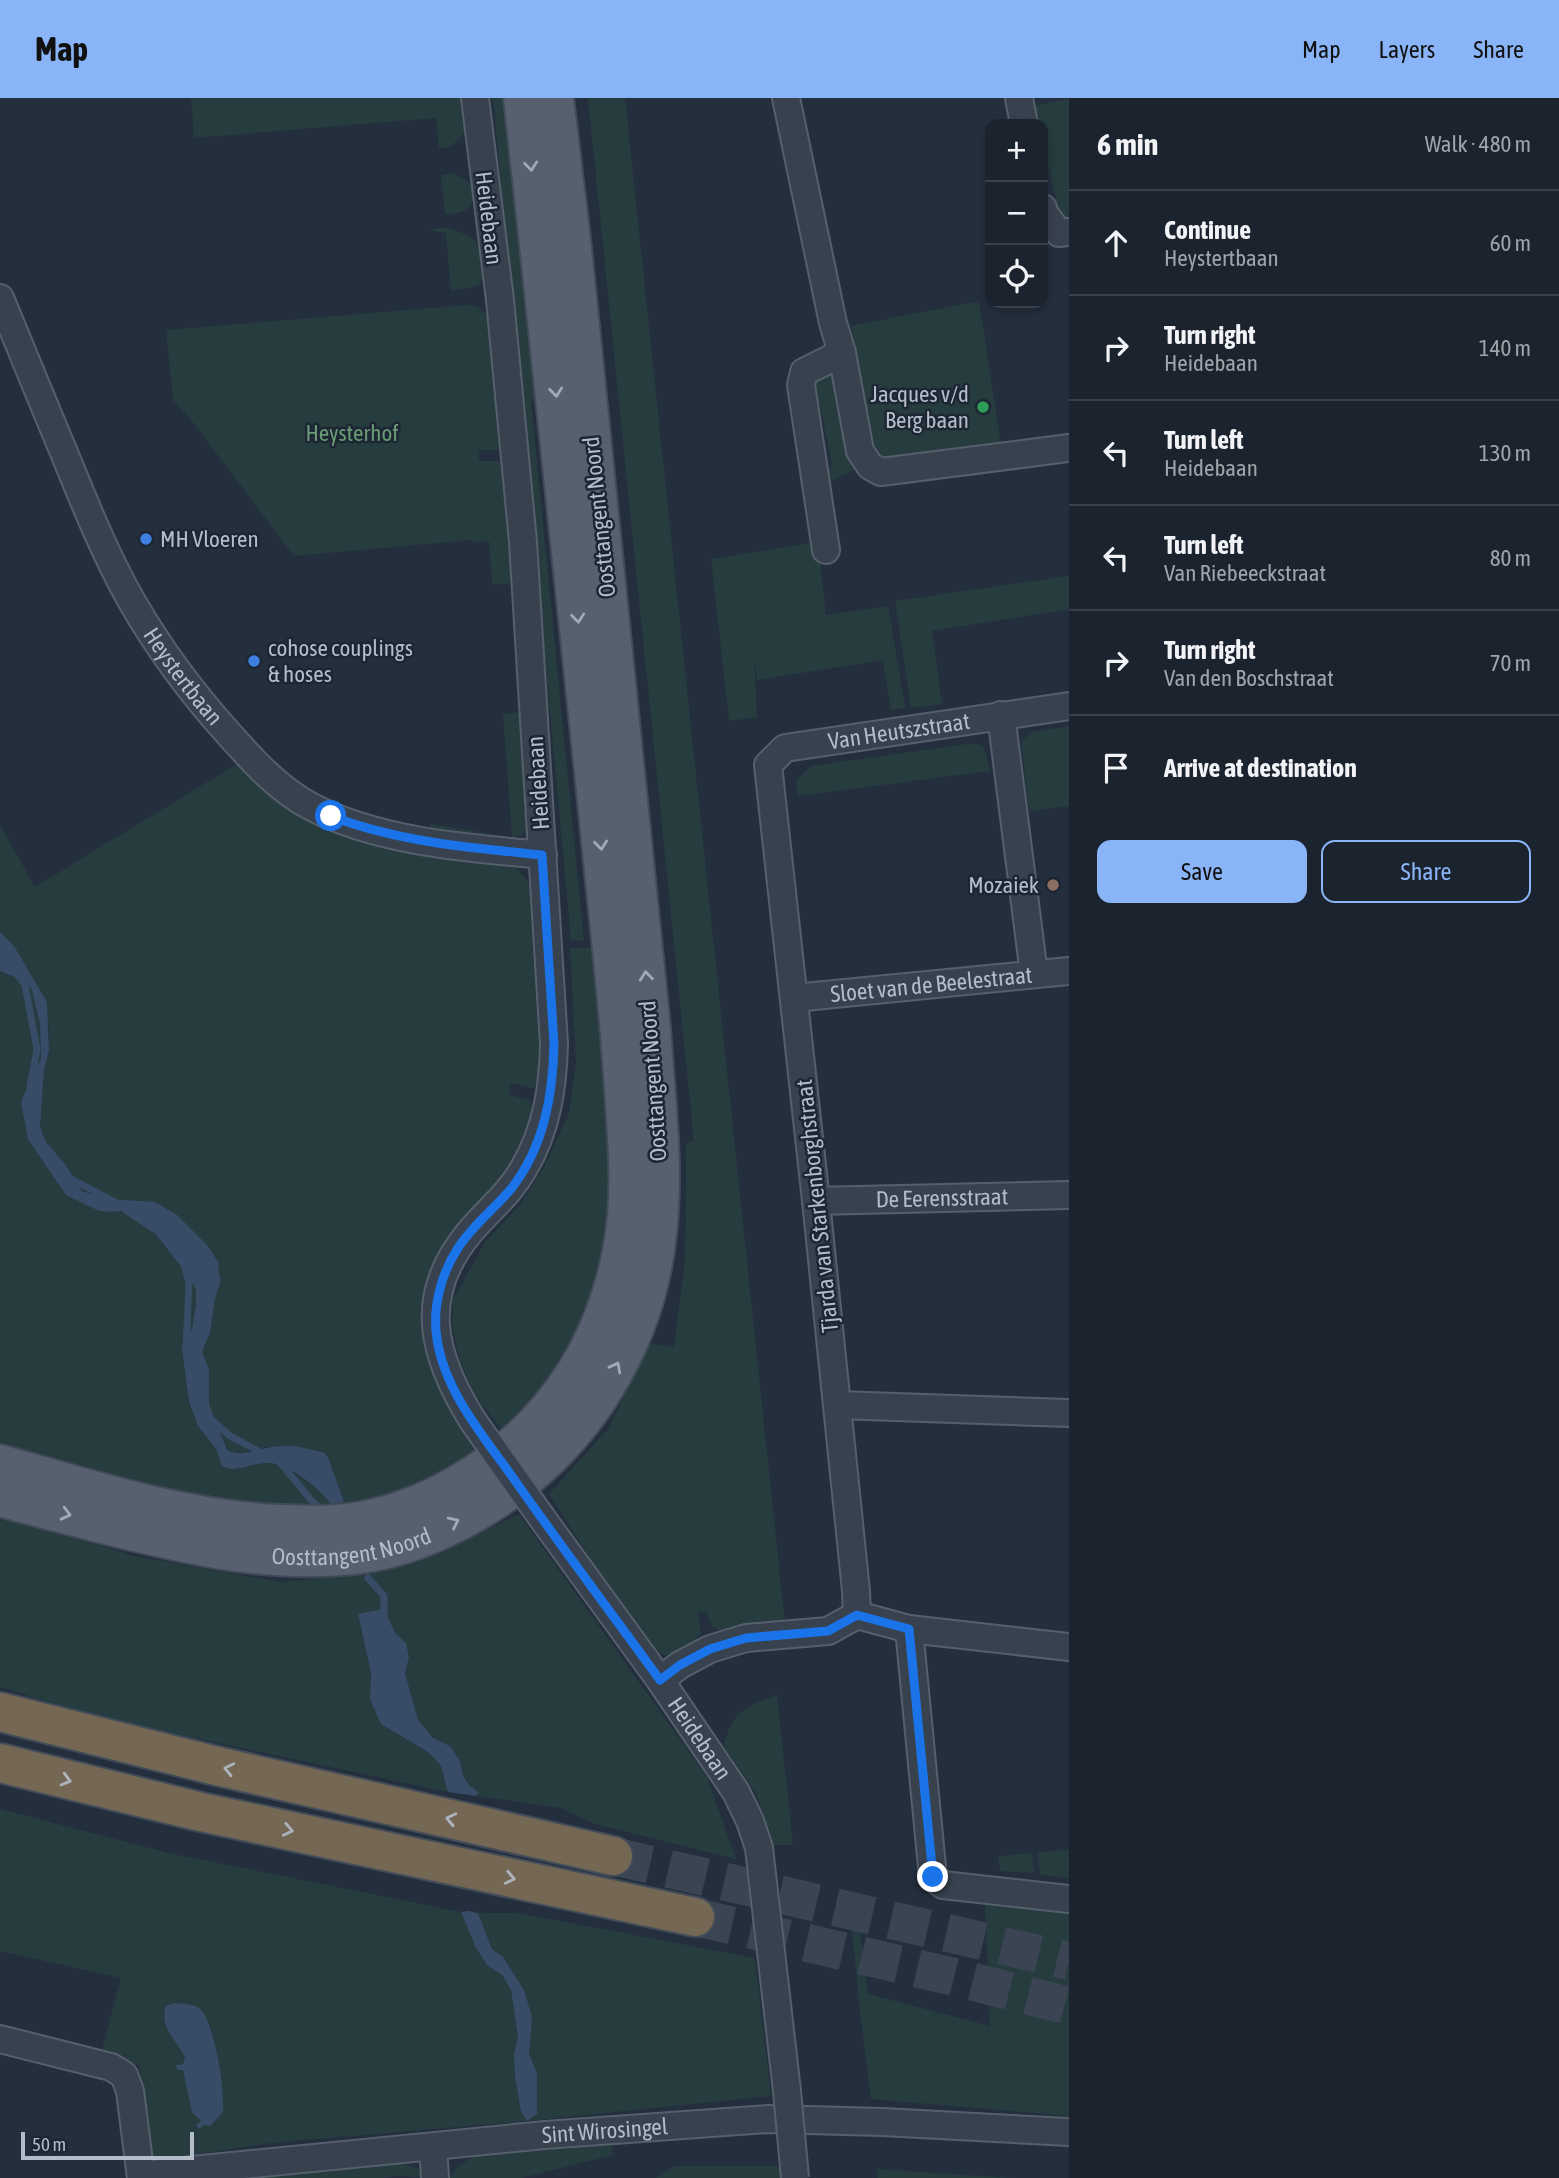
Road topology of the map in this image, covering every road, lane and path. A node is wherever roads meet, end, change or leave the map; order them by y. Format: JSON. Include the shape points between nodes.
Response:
{"nodes":[{"id":1,"x":475,"y":98,"type":"edge"},
{"id":2,"x":523,"y":98,"type":"edge"},
{"id":3,"x":554,"y":98,"type":"edge"},
{"id":4,"x":786,"y":98,"type":"edge"},
{"id":5,"x":1018,"y":98,"type":"edge"},
{"id":6,"x":1023,"y":119,"type":"edge"},
{"id":7,"x":1048,"y":218,"type":"edge"},
{"id":8,"x":1069,"y":232,"type":"edge"},
{"id":9,"x":0,"y":299,"type":"edge"},
{"id":10,"x":842,"y":354,"type":"junction"},
{"id":11,"x":1069,"y":449,"type":"edge"},
{"id":12,"x":826,"y":550,"type":"dead end"},
{"id":13,"x":1069,"y":706,"type":"edge"},
{"id":14,"x":1001,"y":715,"type":"junction"},
{"id":15,"x":771,"y":798,"type":"joint"},
{"id":16,"x":542,"y":855,"type":"junction"},
{"id":17,"x":1069,"y":971,"type":"edge"},
{"id":18,"x":1034,"y":974,"type":"junction"},
{"id":19,"x":794,"y":998,"type":"junction"},
{"id":20,"x":1069,"y":1195,"type":"edge"},
{"id":21,"x":816,"y":1201,"type":"junction"},
{"id":22,"x":838,"y":1405,"type":"junction"},
{"id":23,"x":1069,"y":1413,"type":"edge"},
{"id":24,"x":0,"y":1464,"type":"edge"},
{"id":25,"x":0,"y":1496,"type":"edge"},
{"id":26,"x":857,"y":1615,"type":"junction"},
{"id":27,"x":909,"y":1629,"type":"junction"},
{"id":28,"x":1069,"y":1647,"type":"edge"},
{"id":29,"x":660,"y":1680,"type":"junction"},
{"id":30,"x":0,"y":1712,"type":"edge"},
{"id":31,"x":0,"y":1763,"type":"edge"},
{"id":32,"x":613,"y":1856,"type":"tunnel mouth"},
{"id":33,"x":1069,"y":1899,"type":"edge"},
{"id":34,"x":695,"y":1917,"type":"tunnel mouth"},
{"id":35,"x":0,"y":2039,"type":"edge"},
{"id":36,"x":1069,"y":2132,"type":"edge"},
{"id":37,"x":433,"y":2147,"type":"junction"},
{"id":38,"x":141,"y":2176,"type":"edge"},
{"id":39,"x":435,"y":2178,"type":"edge"},
{"id":40,"x":795,"y":2178,"type":"edge"}],
"edges":[{"from":1,"to":16,"type":"street","name":"Heidebaan","via":[[523,542]]},
{"from":2,"to":24,"type":"main road","name":"Oosttangent Noord","one_way":true,"via":[[622,1049],[628,1193],[612,1296],[574,1377],[533,1427],[465,1480],[398,1512],[315,1525],[219,1519]]},
{"from":25,"to":3,"type":"main road","name":"Oosttangent Noord","one_way":true,"via":[[220,1550],[310,1558],[394,1547],[487,1505],[541,1464],[594,1403],[637,1320],[655,1250],[660,1195],[652,1041]]},
{"from":4,"to":10,"type":"street"},
{"from":5,"to":6,"type":"street"},
{"from":7,"to":8,"type":"street","via":[[1059,233]]},
{"from":9,"to":16,"type":"street","name":"Heystertbaan","via":[[91,518],[127,591],[167,657],[250,757],[289,794],[353,825],[455,846]]},
{"from":10,"to":11,"type":"street","via":[[860,451],[870,466],[881,472]]},
{"from":10,"to":12,"type":"street","via":[[804,372],[802,385]]},
{"from":13,"to":14,"type":"street","name":"Van Heutszstraat"},
{"from":14,"to":15,"type":"street","name":"Van Heutszstraat","via":[[785,748],[768,765]]},
{"from":14,"to":18,"type":"street"},
{"from":15,"to":19,"type":"street","name":"Tjarda van Starkenborghstraat"},
{"from":16,"to":29,"type":"street","name":"Heidebaan","bridge":true,"via":[[554,1044],[548,1107],[513,1186],[470,1232],[446,1270],[438,1295],[437,1339],[443,1366],[473,1421]]},
{"from":17,"to":18,"type":"street","name":"Sloet van de Beelestraat"},
{"from":18,"to":19,"type":"street","name":"Sloet van de Beelestraat"},
{"from":19,"to":21,"type":"street","name":"Tjarda van Starkenborghstraat"},
{"from":20,"to":21,"type":"street","name":"De Eerensstraat"},
{"from":21,"to":22,"type":"street","name":"Tjarda van Starkenborghstraat"},
{"from":22,"to":23,"type":"street"},
{"from":22,"to":26,"type":"street","name":"Tjarda van Starkenborghstraat"},
{"from":26,"to":27,"type":"street"},
{"from":26,"to":29,"type":"street","via":[[828,1631],[746,1638],[710,1649]]},
{"from":27,"to":28,"type":"street"},
{"from":27,"to":33,"type":"street","via":[[933,1877],[943,1885]]},
{"from":29,"to":40,"type":"street","name":"Heidebaan","bridge":true,"via":[[736,1792],[759,1848]]},
{"from":32,"to":30,"type":"highway","one_way":true},
{"from":31,"to":34,"type":"highway","one_way":true,"via":[[201,1812]]},
{"from":35,"to":38,"type":"street","via":[[111,2067],[124,2075]]},
{"from":36,"to":37,"type":"street","name":"Sint Wirosingel","via":[[768,2119]]},
{"from":37,"to":38,"type":"street","name":"Sint Wirosingel"},
{"from":37,"to":39,"type":"street"}]}
